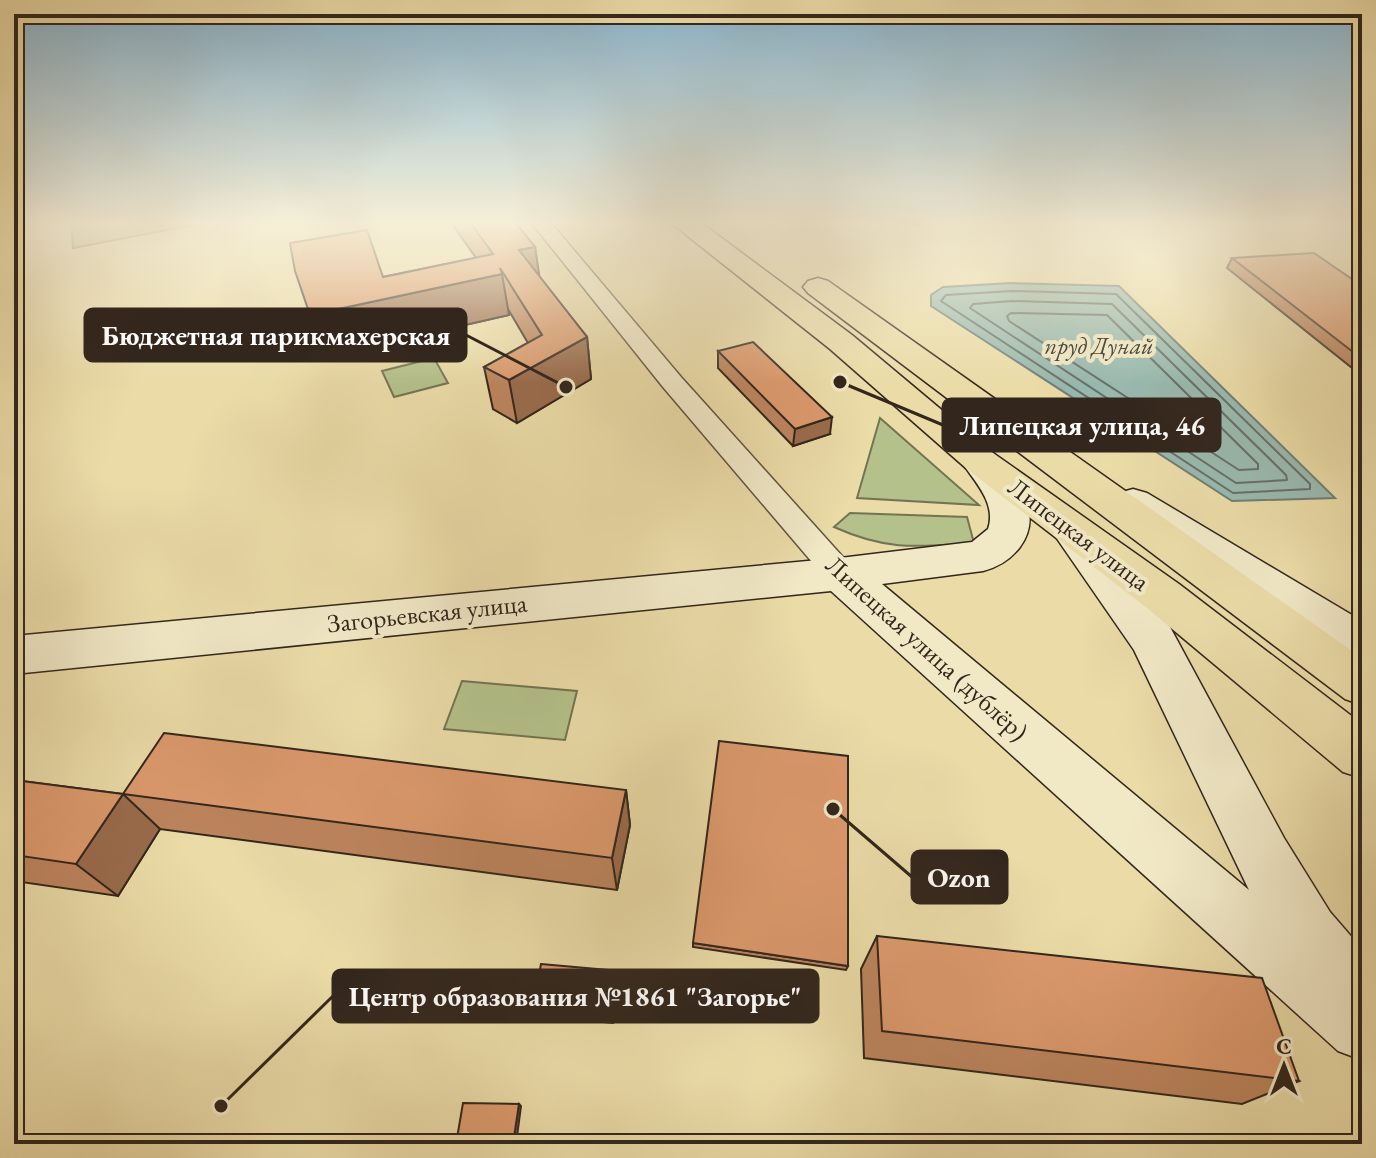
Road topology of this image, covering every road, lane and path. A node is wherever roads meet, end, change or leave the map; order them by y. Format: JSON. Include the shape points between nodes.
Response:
{"nodes":[{"id":1,"x":585,"y":276,"type":"edge"},
{"id":2,"x":754,"y":276,"type":"edge"},
{"id":3,"x":803,"y":276,"type":"edge"},
{"id":4,"x":1009,"y":427,"type":"junction"},
{"id":5,"x":980,"y":461,"type":"junction"},
{"id":6,"x":1071,"y":528,"type":"junction"},
{"id":7,"x":840,"y":574,"type":"junction"},
{"id":8,"x":1362,"y":644,"type":"edge"},
{"id":9,"x":14,"y":655,"type":"edge"},
{"id":10,"x":1362,"y":685,"type":"edge"},
{"id":11,"x":1362,"y":755,"type":"edge"},
{"id":12,"x":1362,"y":999,"type":"edge"},
{"id":13,"x":1362,"y":1027,"type":"edge"}],
"edges":[{"from":1,"to":7,"type":"street","name":"Липецкая улица (дублёр)"},
{"from":2,"to":5,"type":"main road","name":"Липецкая улица"},
{"from":3,"to":4,"type":"main road","name":"Липецкая улица"},
{"from":4,"to":8,"type":"street"},
{"from":4,"to":10,"type":"main road","name":"Липецкая улица"},
{"from":5,"to":6,"type":"main road","name":"Липецкая улица"},
{"from":5,"to":7,"type":"street","name":"Загорьевская улица","via":[[1011,511],[1012,529],[997,547],[983,556]]},
{"from":6,"to":11,"type":"main road","name":"Липецкая улица"},
{"from":6,"to":12,"type":"street","via":[[1153,640],[1263,858],[1308,934]]},
{"from":7,"to":9,"type":"street","name":"Загорьевская улица"},
{"from":7,"to":13,"type":"street","name":"Липецкая улица (дублёр)"}]}
